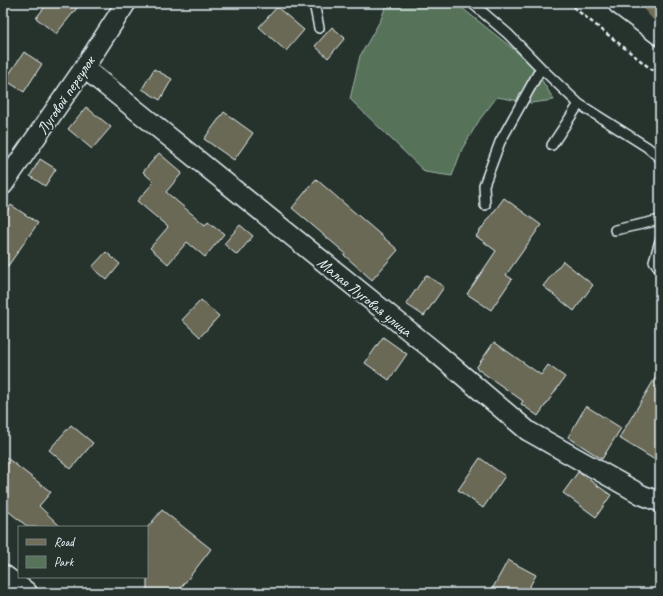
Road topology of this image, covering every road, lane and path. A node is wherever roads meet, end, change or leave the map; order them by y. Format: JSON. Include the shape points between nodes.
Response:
{"nodes":[{"id":1,"x":126,"y":3,"type":"edge"},
{"id":2,"x":314,"y":3,"type":"edge"},
{"id":3,"x":472,"y":3,"type":"edge"},
{"id":4,"x":568,"y":3,"type":"edge"},
{"id":5,"x":619,"y":3,"type":"edge"},
{"id":6,"x":653,"y":3,"type":"edge"},
{"id":7,"x":660,"y":11,"type":"edge"},
{"id":8,"x":319,"y":28,"type":"dead end"},
{"id":9,"x":660,"y":34,"type":"edge"},
{"id":10,"x":84,"y":68,"type":"junction"},
{"id":11,"x":541,"y":68,"type":"junction"},
{"id":12,"x":660,"y":76,"type":"edge"},
{"id":13,"x":579,"y":104,"type":"junction"},
{"id":14,"x":552,"y":145,"type":"dead end"},
{"id":15,"x":660,"y":158,"type":"edge"},
{"id":16,"x":3,"y":185,"type":"edge"},
{"id":17,"x":485,"y":205,"type":"dead end"},
{"id":18,"x":660,"y":220,"type":"edge"},
{"id":19,"x":615,"y":230,"type":"dead end"},
{"id":20,"x":660,"y":241,"type":"edge"},
{"id":21,"x":660,"y":269,"type":"edge"},
{"id":22,"x":660,"y":502,"type":"edge"},
{"id":23,"x":3,"y":576,"type":"edge"},
{"id":24,"x":26,"y":593,"type":"edge"}],
"edges":[{"from":1,"to":10,"type":"street","name":"Луговой переулок"},
{"from":2,"to":8,"type":"lane"},
{"from":3,"to":11,"type":"lane","via":[[508,34]]},
{"from":4,"to":12,"type":"path"},
{"from":5,"to":9,"type":"main road"},
{"from":6,"to":7,"type":"main road"},
{"from":10,"to":16,"type":"street","name":"Луговой переулок"},
{"from":10,"to":22,"type":"street","name":"Малая Луговая улица","via":[[434,351],[528,431],[642,495]]},
{"from":11,"to":13,"type":"lane"},
{"from":11,"to":17,"type":"lane","via":[[500,142],[484,185]]},
{"from":13,"to":14,"type":"lane"},
{"from":13,"to":15,"type":"lane"},
{"from":18,"to":19,"type":"lane"},
{"from":20,"to":21,"type":"lane","via":[[654,261]]},
{"from":23,"to":24,"type":"main road"}]}
